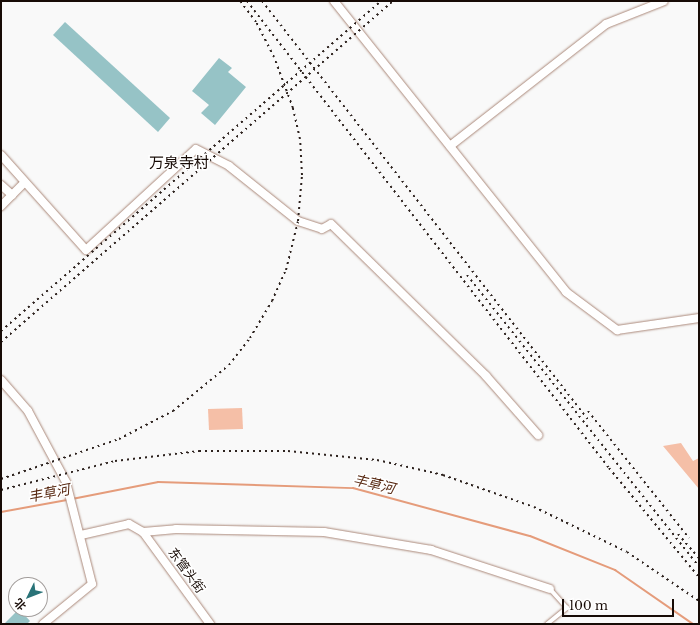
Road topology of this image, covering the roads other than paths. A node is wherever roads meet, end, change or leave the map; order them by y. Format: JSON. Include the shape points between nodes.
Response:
{"nodes":[{"id":1,"x":334,"y":1,"type":"edge"},
{"id":2,"x":664,"y":1,"type":"edge"},
{"id":3,"x":450,"y":146,"type":"junction"},
{"id":4,"x":1,"y":155,"type":"edge"},
{"id":5,"x":25,"y":182,"type":"junction"},
{"id":6,"x":1,"y":185,"type":"edge"},
{"id":7,"x":12,"y":195,"type":"junction"},
{"id":8,"x":1,"y":206,"type":"edge"},
{"id":9,"x":699,"y":318,"type":"edge"},
{"id":10,"x":1,"y":380,"type":"edge"},
{"id":11,"x":538,"y":435,"type":"dead end"},
{"id":12,"x":143,"y":532,"type":"junction"},
{"id":13,"x":81,"y":535,"type":"junction"},
{"id":14,"x":550,"y":589,"type":"joint"},
{"id":15,"x":46,"y":623,"type":"edge"},
{"id":16,"x":210,"y":624,"type":"edge"},
{"id":17,"x":547,"y":624,"type":"edge"}],
"edges":[{"from":1,"to":3,"type":"street"},
{"from":2,"to":3,"type":"street","via":[[606,24]]},
{"from":3,"to":9,"type":"street","via":[[566,292],[618,330]]},
{"from":4,"to":5,"type":"street"},
{"from":5,"to":7,"type":"street"},
{"from":5,"to":11,"type":"street","via":[[86,250],[196,149],[229,166],[298,221],[322,229],[331,224],[486,376]]},
{"from":6,"to":7,"type":"street"},
{"from":7,"to":8,"type":"street"},
{"from":10,"to":13,"type":"street","via":[[28,411],[66,482]]},
{"from":12,"to":13,"type":"street","via":[[128,524]]},
{"from":12,"to":14,"type":"street","via":[[176,529],[324,532],[431,550]]},
{"from":12,"to":16,"type":"street","name":"东管头街"},
{"from":13,"to":15,"type":"street","via":[[92,584]]},
{"from":14,"to":17,"type":"lane","via":[[567,608]]}]}
